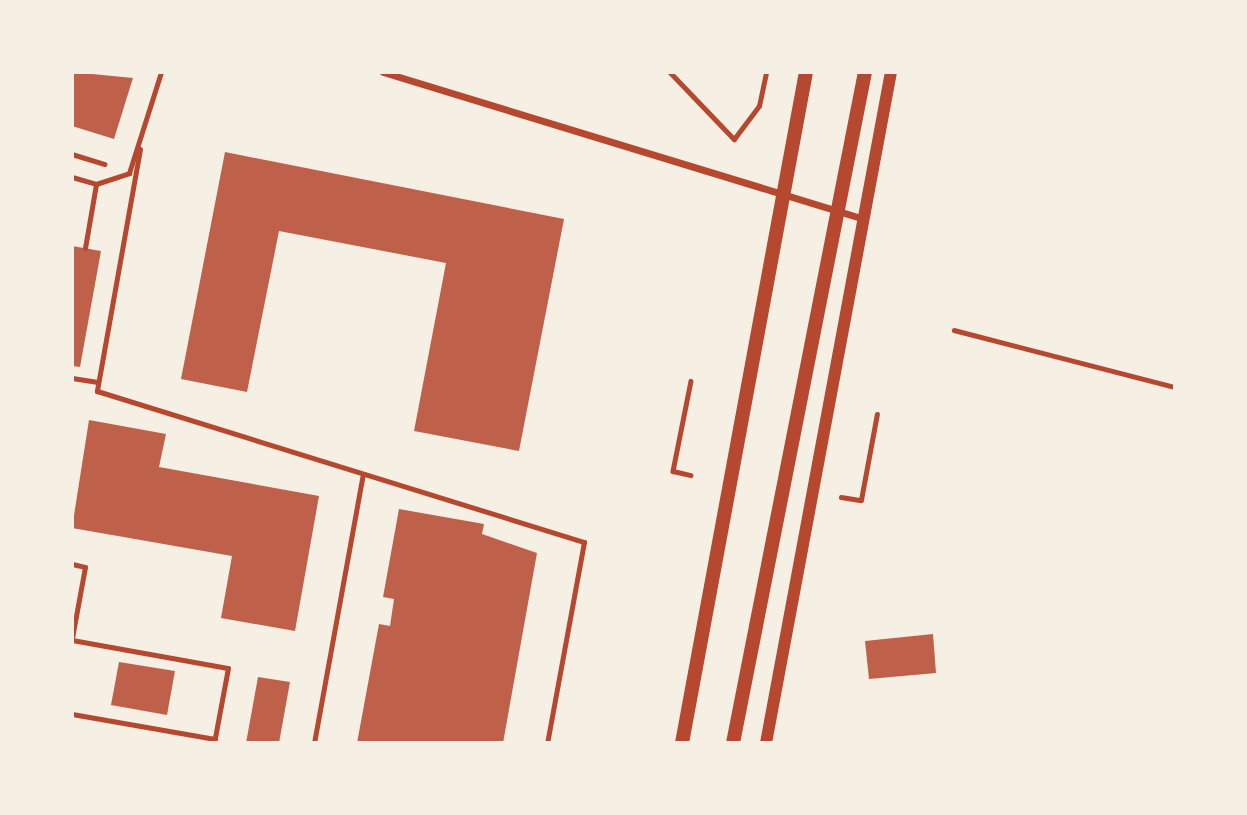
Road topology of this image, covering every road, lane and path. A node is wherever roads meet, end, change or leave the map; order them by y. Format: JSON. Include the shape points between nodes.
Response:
{"nodes":[{"id":1,"x":161,"y":72,"type":"edge"},
{"id":2,"x":383,"y":72,"type":"edge"},
{"id":3,"x":670,"y":72,"type":"edge"},
{"id":4,"x":766,"y":72,"type":"edge"},
{"id":5,"x":806,"y":72,"type":"edge"},
{"id":6,"x":866,"y":72,"type":"edge"},
{"id":7,"x":891,"y":72,"type":"edge"},
{"id":8,"x":140,"y":149,"type":"junction"},
{"id":9,"x":72,"y":177,"type":"edge"},
{"id":10,"x":96,"y":184,"type":"junction"},
{"id":11,"x":783,"y":194,"type":"junction"},
{"id":12,"x":837,"y":211,"type":"junction"},
{"id":13,"x":868,"y":220,"type":"junction"},
{"id":14,"x":85,"y":248,"type":"dead end"},
{"id":15,"x":954,"y":330,"type":"dead end"},
{"id":16,"x":72,"y":378,"type":"edge"},
{"id":17,"x":691,"y":381,"type":"dead end"},
{"id":18,"x":98,"y":383,"type":"junction"},
{"id":19,"x":1175,"y":387,"type":"edge"},
{"id":20,"x":877,"y":414,"type":"dead end"},
{"id":21,"x":363,"y":474,"type":"junction"},
{"id":22,"x":691,"y":475,"type":"dead end"},
{"id":23,"x":841,"y":496,"type":"dead end"},
{"id":24,"x":72,"y":564,"type":"edge"},
{"id":25,"x":72,"y":639,"type":"edge"},
{"id":26,"x":72,"y":714,"type":"edge"},
{"id":27,"x":215,"y":741,"type":"edge"},
{"id":28,"x":314,"y":743,"type":"edge"},
{"id":29,"x":547,"y":743,"type":"edge"},
{"id":30,"x":682,"y":743,"type":"edge"},
{"id":31,"x":733,"y":743,"type":"edge"},
{"id":32,"x":766,"y":743,"type":"edge"}],
"edges":[{"from":1,"to":8,"type":"lane"},
{"from":2,"to":11,"type":"street"},
{"from":3,"to":4,"type":"path","via":[[734,139],[759,106]]},
{"from":5,"to":11,"type":"main road"},
{"from":6,"to":12,"type":"main road"},
{"from":7,"to":13,"type":"street"},
{"from":8,"to":10,"type":"lane","via":[[129,173]]},
{"from":8,"to":18,"type":"lane"},
{"from":9,"to":10,"type":"lane"},
{"from":10,"to":14,"type":"lane"},
{"from":11,"to":12,"type":"street"},
{"from":11,"to":30,"type":"main road"},
{"from":12,"to":13,"type":"street"},
{"from":12,"to":31,"type":"main road"},
{"from":13,"to":32,"type":"street"},
{"from":15,"to":19,"type":"path"},
{"from":16,"to":18,"type":"lane"},
{"from":17,"to":22,"type":"path","via":[[673,471]]},
{"from":18,"to":21,"type":"lane","via":[[97,391]]},
{"from":20,"to":23,"type":"path","via":[[862,500]]},
{"from":21,"to":28,"type":"lane"},
{"from":21,"to":29,"type":"lane","via":[[584,542]]},
{"from":24,"to":25,"type":"lane","via":[[85,567]]},
{"from":25,"to":27,"type":"lane","via":[[228,668]]},
{"from":26,"to":27,"type":"lane"}]}
